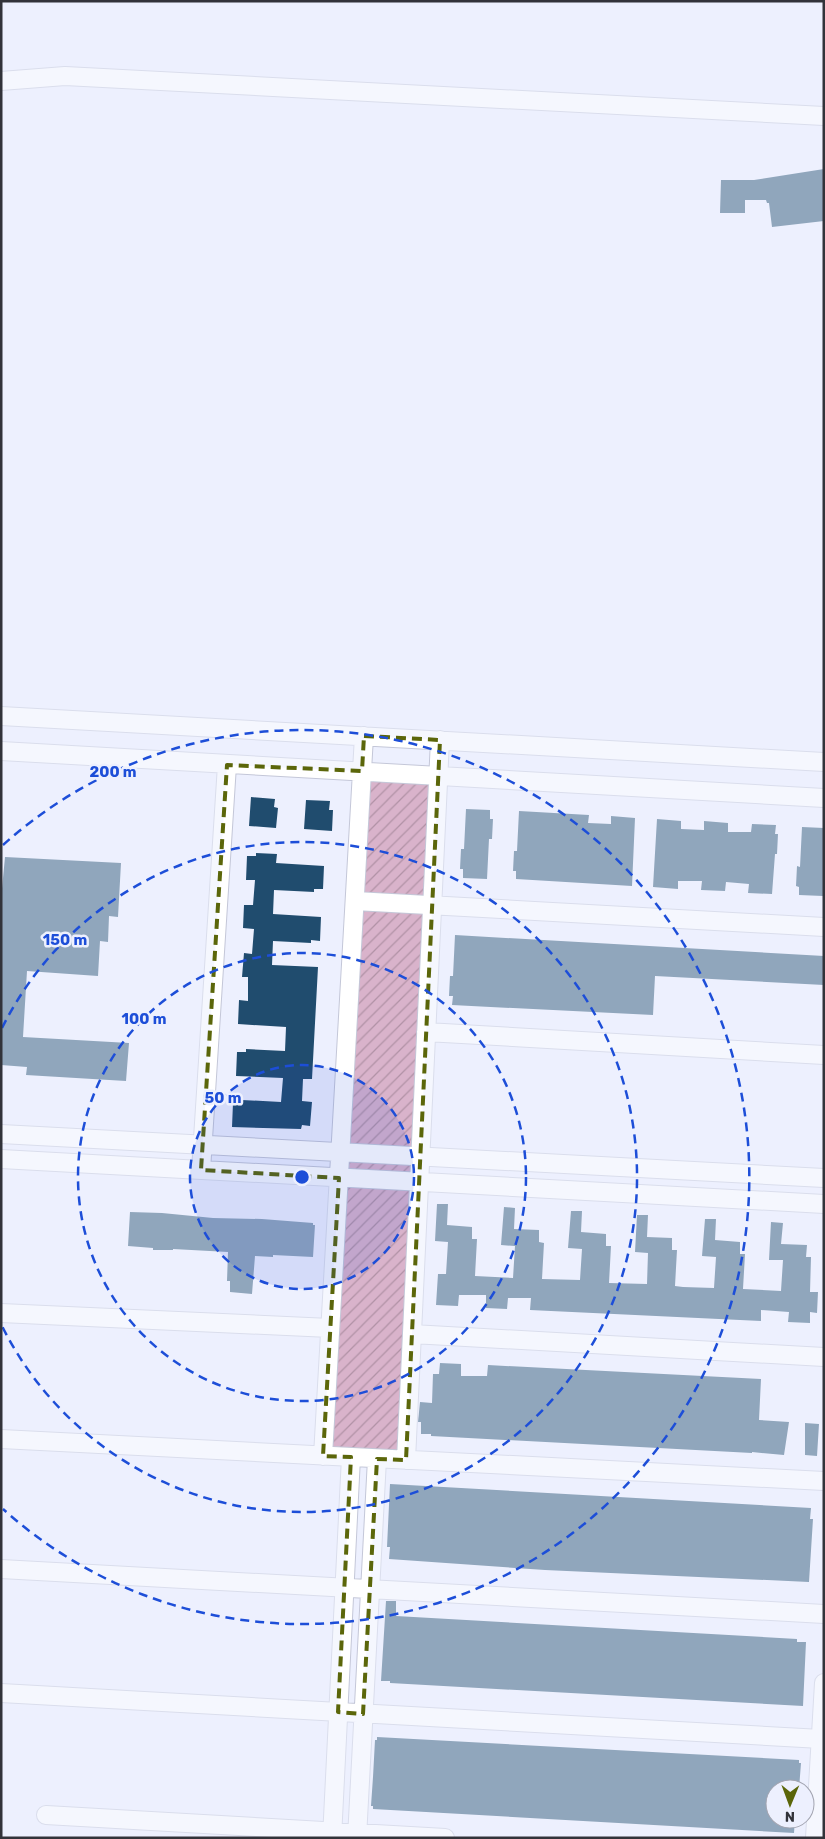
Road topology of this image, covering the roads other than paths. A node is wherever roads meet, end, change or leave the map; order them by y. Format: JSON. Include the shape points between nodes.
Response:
{"nodes":[{"id":1,"x":1,"y":81,"type":"edge"},
{"id":2,"x":824,"y":116,"type":"edge"},
{"id":3,"x":1,"y":716,"type":"edge"},
{"id":4,"x":364,"y":736,"type":"junction"},
{"id":5,"x":440,"y":740,"type":"junction"},
{"id":6,"x":1,"y":751,"type":"edge"},
{"id":7,"x":824,"y":762,"type":"edge"},
{"id":8,"x":227,"y":765,"type":"junction"},
{"id":9,"x":362,"y":771,"type":"junction"},
{"id":10,"x":438,"y":775,"type":"junction"},
{"id":11,"x":824,"y":798,"type":"edge"},
{"id":12,"x":355,"y":901,"type":"junction"},
{"id":13,"x":432,"y":905,"type":"junction"},
{"id":14,"x":824,"y":927,"type":"edge"},
{"id":15,"x":426,"y":1032,"type":"junction"},
{"id":16,"x":824,"y":1055,"type":"edge"},
{"id":17,"x":1,"y":1134,"type":"edge"},
{"id":18,"x":203,"y":1145,"type":"junction"},
{"id":19,"x":340,"y":1152,"type":"junction"},
{"id":20,"x":420,"y":1156,"type":"junction"},
{"id":21,"x":1,"y":1159,"type":"edge"},
{"id":22,"x":201,"y":1170,"type":"junction"},
{"id":23,"x":339,"y":1178,"type":"junction"},
{"id":24,"x":824,"y":1178,"type":"edge"},
{"id":25,"x":419,"y":1182,"type":"junction"},
{"id":26,"x":824,"y":1204,"type":"edge"},
{"id":27,"x":1,"y":1313,"type":"edge"},
{"id":28,"x":330,"y":1328,"type":"junction"},
{"id":29,"x":412,"y":1334,"type":"junction"},
{"id":30,"x":824,"y":1358,"type":"edge"},
{"id":31,"x":1,"y":1440,"type":"edge"},
{"id":32,"x":323,"y":1456,"type":"junction"},
{"id":33,"x":351,"y":1457,"type":"junction"},
{"id":34,"x":377,"y":1459,"type":"junction"},
{"id":35,"x":406,"y":1460,"type":"junction"},
{"id":36,"x":824,"y":1481,"type":"edge"},
{"id":37,"x":1,"y":1569,"type":"edge"},
{"id":38,"x":344,"y":1588,"type":"junction"},
{"id":39,"x":370,"y":1589,"type":"junction"},
{"id":40,"x":824,"y":1614,"type":"edge"},
{"id":41,"x":824,"y":1683,"type":"edge"},
{"id":42,"x":1,"y":1693,"type":"edge"},
{"id":43,"x":338,"y":1712,"type":"junction"},
{"id":44,"x":364,"y":1714,"type":"junction"},
{"id":45,"x":821,"y":1739,"type":"junction"},
{"id":46,"x":46,"y":1815,"type":"dead end"},
{"id":47,"x":332,"y":1835,"type":"edge"},
{"id":48,"x":357,"y":1835,"type":"edge"},
{"id":49,"x":445,"y":1838,"type":"edge"},
{"id":50,"x":815,"y":1838,"type":"edge"}],
"edges":[{"from":1,"to":2,"type":"street","via":[[65,76]]},
{"from":3,"to":4,"type":"street"},
{"from":4,"to":5,"type":"street"},
{"from":4,"to":9,"type":"street"},
{"from":5,"to":7,"type":"street"},
{"from":5,"to":10,"type":"street"},
{"from":6,"to":8,"type":"street"},
{"from":8,"to":9,"type":"street"},
{"from":8,"to":18,"type":"street"},
{"from":9,"to":10,"type":"street"},
{"from":9,"to":12,"type":"street"},
{"from":10,"to":11,"type":"street"},
{"from":10,"to":13,"type":"street"},
{"from":12,"to":13,"type":"street"},
{"from":12,"to":19,"type":"street"},
{"from":13,"to":14,"type":"street"},
{"from":13,"to":15,"type":"street"},
{"from":15,"to":16,"type":"street"},
{"from":15,"to":20,"type":"street"},
{"from":17,"to":18,"type":"street"},
{"from":18,"to":19,"type":"street"},
{"from":18,"to":22,"type":"street"},
{"from":19,"to":20,"type":"street"},
{"from":19,"to":23,"type":"street"},
{"from":20,"to":24,"type":"street"},
{"from":20,"to":25,"type":"street"},
{"from":21,"to":22,"type":"street"},
{"from":22,"to":23,"type":"street"},
{"from":23,"to":25,"type":"street"},
{"from":23,"to":28,"type":"street"},
{"from":25,"to":26,"type":"street"},
{"from":25,"to":29,"type":"street"},
{"from":27,"to":28,"type":"street"},
{"from":28,"to":32,"type":"street"},
{"from":29,"to":30,"type":"street"},
{"from":29,"to":35,"type":"street"},
{"from":31,"to":32,"type":"street"},
{"from":32,"to":33,"type":"street"},
{"from":33,"to":34,"type":"street"},
{"from":33,"to":38,"type":"street"},
{"from":34,"to":35,"type":"street"},
{"from":34,"to":39,"type":"street"},
{"from":35,"to":36,"type":"street"},
{"from":37,"to":38,"type":"street"},
{"from":38,"to":39,"type":"street"},
{"from":38,"to":43,"type":"street"},
{"from":39,"to":40,"type":"street"},
{"from":39,"to":44,"type":"street"},
{"from":41,"to":45,"type":"street"},
{"from":42,"to":43,"type":"street"},
{"from":43,"to":44,"type":"street"},
{"from":43,"to":47,"type":"street"},
{"from":44,"to":45,"type":"street"},
{"from":44,"to":48,"type":"street"},
{"from":45,"to":50,"type":"street"},
{"from":46,"to":47,"type":"street"},
{"from":47,"to":48,"type":"street"},
{"from":48,"to":49,"type":"street"}]}
